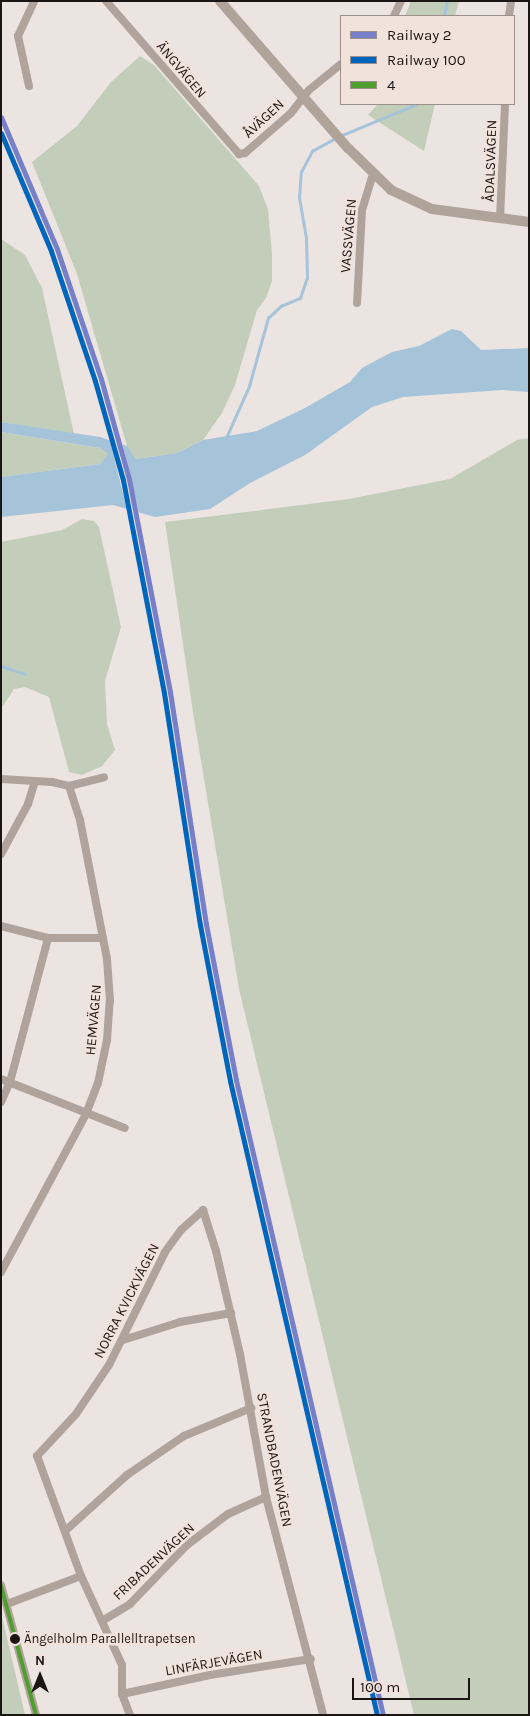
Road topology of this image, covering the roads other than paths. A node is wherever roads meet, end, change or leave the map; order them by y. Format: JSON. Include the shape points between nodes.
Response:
{"nodes":[{"id":1,"x":34,"y":1,"type":"edge"},
{"id":2,"x":106,"y":1,"type":"edge"},
{"id":3,"x":220,"y":1,"type":"edge"},
{"id":4,"x":401,"y":1,"type":"edge"},
{"id":5,"x":511,"y":1,"type":"edge"},
{"id":6,"x":394,"y":15,"type":"edge"},
{"id":7,"x":510,"y":15,"type":"edge"},
{"id":8,"x":340,"y":65,"type":"edge"},
{"id":9,"x":29,"y":86,"type":"dead end"},
{"id":10,"x":302,"y":96,"type":"junction"},
{"id":11,"x":505,"y":105,"type":"edge"},
{"id":12,"x":238,"y":154,"type":"joint"},
{"id":13,"x":372,"y":174,"type":"junction"},
{"id":14,"x":500,"y":219,"type":"junction"},
{"id":15,"x":529,"y":222,"type":"edge"},
{"id":16,"x":357,"y":303,"type":"dead end"},
{"id":17,"x":104,"y":776,"type":"dead end"},
{"id":18,"x":1,"y":779,"type":"edge"},
{"id":19,"x":35,"y":781,"type":"junction"},
{"id":20,"x":69,"y":786,"type":"junction"},
{"id":21,"x":1,"y":854,"type":"edge"},
{"id":22,"x":1,"y":926,"type":"edge"},
{"id":23,"x":48,"y":938,"type":"junction"},
{"id":24,"x":104,"y":938,"type":"junction"},
{"id":25,"x":1,"y":1079,"type":"edge"},
{"id":26,"x":10,"y":1082,"type":"junction"},
{"id":27,"x":1,"y":1102,"type":"edge"},
{"id":28,"x":86,"y":1114,"type":"junction"},
{"id":29,"x":125,"y":1128,"type":"dead end"},
{"id":30,"x":203,"y":1210,"type":"joint"},
{"id":31,"x":1,"y":1272,"type":"edge"},
{"id":32,"x":231,"y":1313,"type":"junction"},
{"id":33,"x":123,"y":1340,"type":"junction"},
{"id":34,"x":251,"y":1408,"type":"junction"},
{"id":35,"x":266,"y":1497,"type":"junction"},
{"id":36,"x":65,"y":1531,"type":"junction"},
{"id":37,"x":81,"y":1576,"type":"junction"},
{"id":38,"x":1,"y":1585,"type":"edge"},
{"id":39,"x":7,"y":1604,"type":"junction"},
{"id":40,"x":102,"y":1621,"type":"junction"},
{"id":41,"x":311,"y":1659,"type":"junction"},
{"id":42,"x":122,"y":1694,"type":"junction"},
{"id":43,"x":36,"y":1715,"type":"edge"},
{"id":44,"x":130,"y":1715,"type":"edge"},
{"id":45,"x":323,"y":1715,"type":"edge"}],
"edges":[{"from":1,"to":9,"type":"street","via":[[18,36]]},
{"from":2,"to":12,"type":"street","name":"ÄNGVÄGEN"},
{"from":3,"to":10,"type":"street"},
{"from":4,"to":6,"type":"street"},
{"from":5,"to":7,"type":"street"},
{"from":8,"to":10,"type":"street","name":"ÅVÄGEN"},
{"from":10,"to":12,"type":"street","name":"ÅVÄGEN","via":[[291,113],[245,153]]},
{"from":10,"to":13,"type":"street"},
{"from":11,"to":14,"type":"street","name":"ÅDALSVÄGEN"},
{"from":13,"to":14,"type":"street","via":[[391,190],[421,205]]},
{"from":13,"to":16,"type":"street","name":"VASSVÄGEN","via":[[362,210]]},
{"from":14,"to":15,"type":"street"},
{"from":17,"to":20,"type":"street"},
{"from":18,"to":19,"type":"street"},
{"from":19,"to":20,"type":"street"},
{"from":19,"to":21,"type":"street","via":[[28,804]]},
{"from":20,"to":24,"type":"street","name":"HEMVÄGEN","via":[[80,820]]},
{"from":22,"to":23,"type":"street"},
{"from":23,"to":24,"type":"street"},
{"from":23,"to":26,"type":"street"},
{"from":24,"to":28,"type":"street","name":"HEMVÄGEN","via":[[110,978],[107,1040],[98,1083]]},
{"from":25,"to":26,"type":"street"},
{"from":26,"to":27,"type":"street"},
{"from":26,"to":28,"type":"street"},
{"from":28,"to":29,"type":"street"},
{"from":28,"to":31,"type":"street","name":"HEMVÄGEN"},
{"from":30,"to":32,"type":"street","name":"STRANDBADENVÄGEN"},
{"from":30,"to":33,"type":"street","name":"NORRA KVICKVÄGEN","via":[[181,1230],[165,1252],[140,1296]]},
{"from":32,"to":33,"type":"street","via":[[180,1322]]},
{"from":32,"to":34,"type":"street","name":"STRANDBADENVÄGEN"},
{"from":33,"to":36,"type":"street","name":"NORRA KVICKVÄGEN","via":[[76,1414],[37,1456]]},
{"from":34,"to":35,"type":"street","name":"STRANDBADENVÄGEN"},
{"from":34,"to":36,"type":"street","via":[[184,1436],[127,1475]]},
{"from":35,"to":40,"type":"street","name":"FRIBADENVÄGEN","via":[[214,1524],[187,1545],[130,1604]]},
{"from":35,"to":41,"type":"street","name":"STRANDBADENVÄGEN"},
{"from":36,"to":37,"type":"street","name":"NORRA KVICKVÄGEN"},
{"from":37,"to":39,"type":"street"},
{"from":37,"to":40,"type":"street","name":"FRIBADENVÄGEN"},
{"from":38,"to":39,"type":"street"},
{"from":39,"to":43,"type":"street"},
{"from":40,"to":42,"type":"street","via":[[122,1665]]},
{"from":41,"to":42,"type":"street","name":"LINFÄRJEVÄGEN","via":[[210,1674]]},
{"from":41,"to":45,"type":"street","name":"STRANDBADENVÄGEN"},
{"from":42,"to":44,"type":"street"}]}
